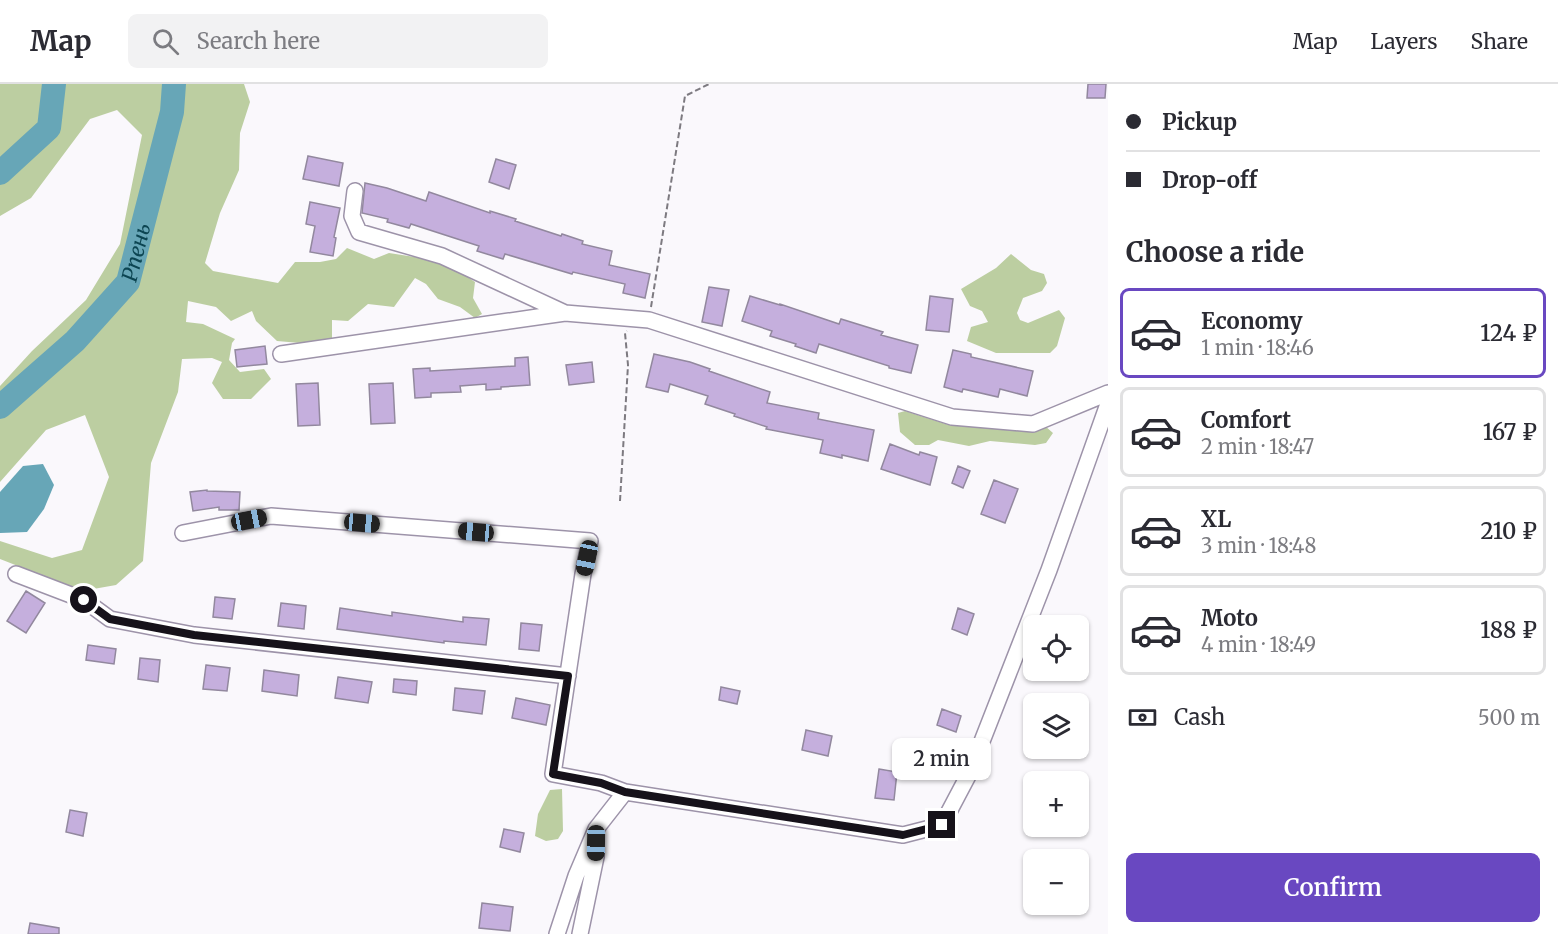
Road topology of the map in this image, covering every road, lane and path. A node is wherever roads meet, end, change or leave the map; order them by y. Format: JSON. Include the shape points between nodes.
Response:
{"nodes":[{"id":1,"x":708,"y":84,"type":"edge"},
{"id":2,"x":355,"y":191,"type":"dead end"},
{"id":3,"x":565,"y":313,"type":"junction"},
{"id":4,"x":642,"y":320,"type":"junction"},
{"id":5,"x":281,"y":354,"type":"dead end"},
{"id":6,"x":1108,"y":393,"type":"edge"},
{"id":7,"x":1108,"y":404,"type":"edge"},
{"id":8,"x":620,"y":501,"type":"dead end"},
{"id":9,"x":183,"y":533,"type":"dead end"},
{"id":10,"x":16,"y":574,"type":"dead end"},
{"id":11,"x":568,"y":676,"type":"junction"},
{"id":12,"x":625,"y":792,"type":"junction"},
{"id":13,"x":596,"y":829,"type":"junction"},
{"id":14,"x":557,"y":934,"type":"edge"},
{"id":15,"x":580,"y":934,"type":"edge"}],
"edges":[{"from":1,"to":4,"type":"path","via":[[685,96]]},
{"from":2,"to":3,"type":"street","via":[[352,216],[359,232],[442,256]]},
{"from":3,"to":4,"type":"street"},
{"from":3,"to":5,"type":"street"},
{"from":4,"to":6,"type":"street","via":[[952,417],[1033,424]]},
{"from":4,"to":8,"type":"path","via":[[625,333],[628,365]]},
{"from":7,"to":12,"type":"street","via":[[974,762],[942,825],[903,835]]},
{"from":9,"to":11,"type":"street","via":[[271,516],[590,541]]},
{"from":10,"to":11,"type":"street","via":[[84,600],[110,619],[194,635]]},
{"from":11,"to":12,"type":"street","via":[[553,774]]},
{"from":12,"to":13,"type":"street"},
{"from":13,"to":14,"type":"street"},
{"from":13,"to":15,"type":"street","via":[[596,856]]}]}
